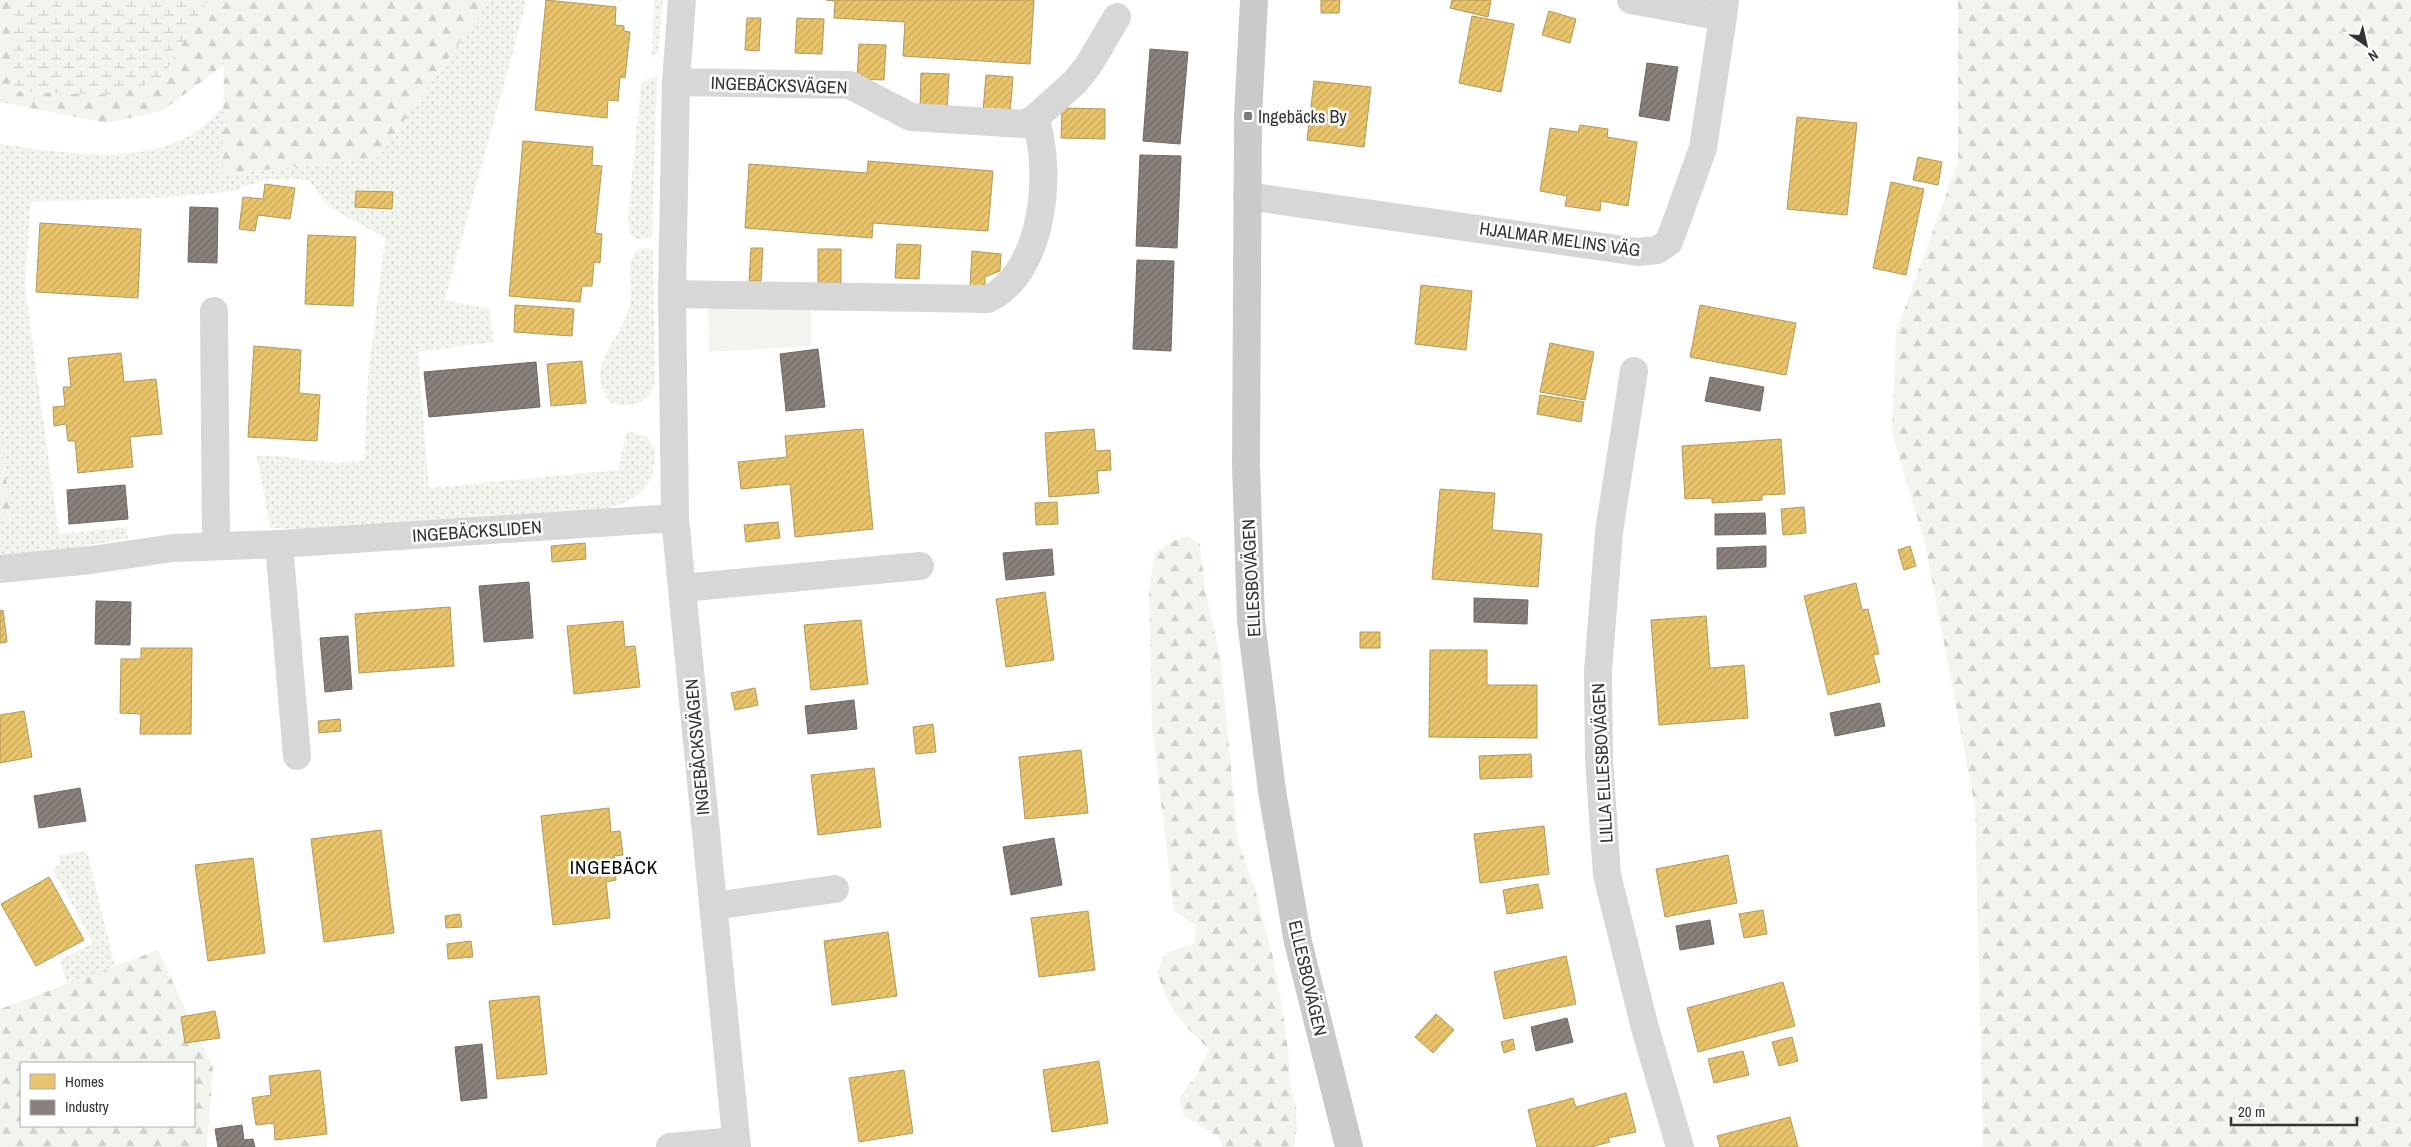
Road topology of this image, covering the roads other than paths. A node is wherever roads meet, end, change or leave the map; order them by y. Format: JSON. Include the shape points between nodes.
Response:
{"nodes":[{"id":1,"x":682,"y":0,"type":"edge"},
{"id":2,"x":1254,"y":0,"type":"edge"},
{"id":3,"x":1631,"y":0,"type":"edge"},
{"id":4,"x":1724,"y":8,"type":"edge"},
{"id":5,"x":1117,"y":17,"type":"dead end"},
{"id":6,"x":676,"y":82,"type":"junction"},
{"id":7,"x":1030,"y":121,"type":"junction"},
{"id":8,"x":1247,"y":196,"type":"junction"},
{"id":9,"x":672,"y":294,"type":"junction"},
{"id":10,"x":214,"y":311,"type":"dead end"},
{"id":11,"x":1634,"y":371,"type":"dead end"},
{"id":12,"x":675,"y":518,"type":"junction"},
{"id":13,"x":279,"y":544,"type":"junction"},
{"id":14,"x":216,"y":546,"type":"junction"},
{"id":15,"x":920,"y":566,"type":"dead end"},
{"id":16,"x":0,"y":569,"type":"edge"},
{"id":17,"x":682,"y":588,"type":"junction"},
{"id":18,"x":297,"y":756,"type":"dead end"},
{"id":19,"x":835,"y":888,"type":"dead end"},
{"id":20,"x":713,"y":906,"type":"junction"},
{"id":21,"x":736,"y":1144,"type":"edge"},
{"id":22,"x":670,"y":1147,"type":"edge"},
{"id":23,"x":1349,"y":1147,"type":"edge"},
{"id":24,"x":1680,"y":1147,"type":"edge"}],
"edges":[{"from":1,"to":6,"type":"street","name":"INGEBÄCKSVÄGEN"},
{"from":2,"to":8,"type":"main road","name":"ELLESBOVÄGEN"},
{"from":3,"to":4,"type":"street"},
{"from":4,"to":8,"type":"street","name":"HJALMAR MELINS VÄG","via":[[1703,148],[1669,242],[1657,250],[1638,252]]},
{"from":5,"to":7,"type":"street","via":[[1076,82]]},
{"from":6,"to":7,"type":"street","name":"INGEBÄCKSVÄGEN","via":[[850,85],[911,117]]},
{"from":6,"to":9,"type":"street","name":"INGEBÄCKSVÄGEN"},
{"from":7,"to":9,"type":"street","via":[[1042,139],[1044,163],[1035,238],[1028,257],[1001,293],[988,299]]},
{"from":8,"to":23,"type":"main road","name":"ELLESBOVÄGEN","via":[[1246,465],[1251,621],[1272,791],[1298,942]]},
{"from":9,"to":12,"type":"street","name":"INGEBÄCKSVÄGEN"},
{"from":10,"to":14,"type":"street"},
{"from":11,"to":24,"type":"street","name":"LILLA ELLESBOVÄGEN","via":[[1609,532],[1598,672],[1599,760],[1608,875],[1645,1028]]},
{"from":12,"to":13,"type":"street","name":"INGEBÄCKSLIDEN"},
{"from":12,"to":17,"type":"street","name":"INGEBÄCKSVÄGEN"},
{"from":13,"to":14,"type":"street","name":"INGEBÄCKSLIDEN"},
{"from":13,"to":18,"type":"street"},
{"from":14,"to":16,"type":"street","name":"INGEBÄCKSLIDEN"},
{"from":15,"to":17,"type":"street"},
{"from":17,"to":20,"type":"street","name":"INGEBÄCKSVÄGEN"},
{"from":19,"to":20,"type":"street"},
{"from":20,"to":21,"type":"street","name":"INGEBÄCKSVÄGEN"},
{"from":21,"to":22,"type":"street","name":"INGEBÄCKSVÄGEN"}]}
